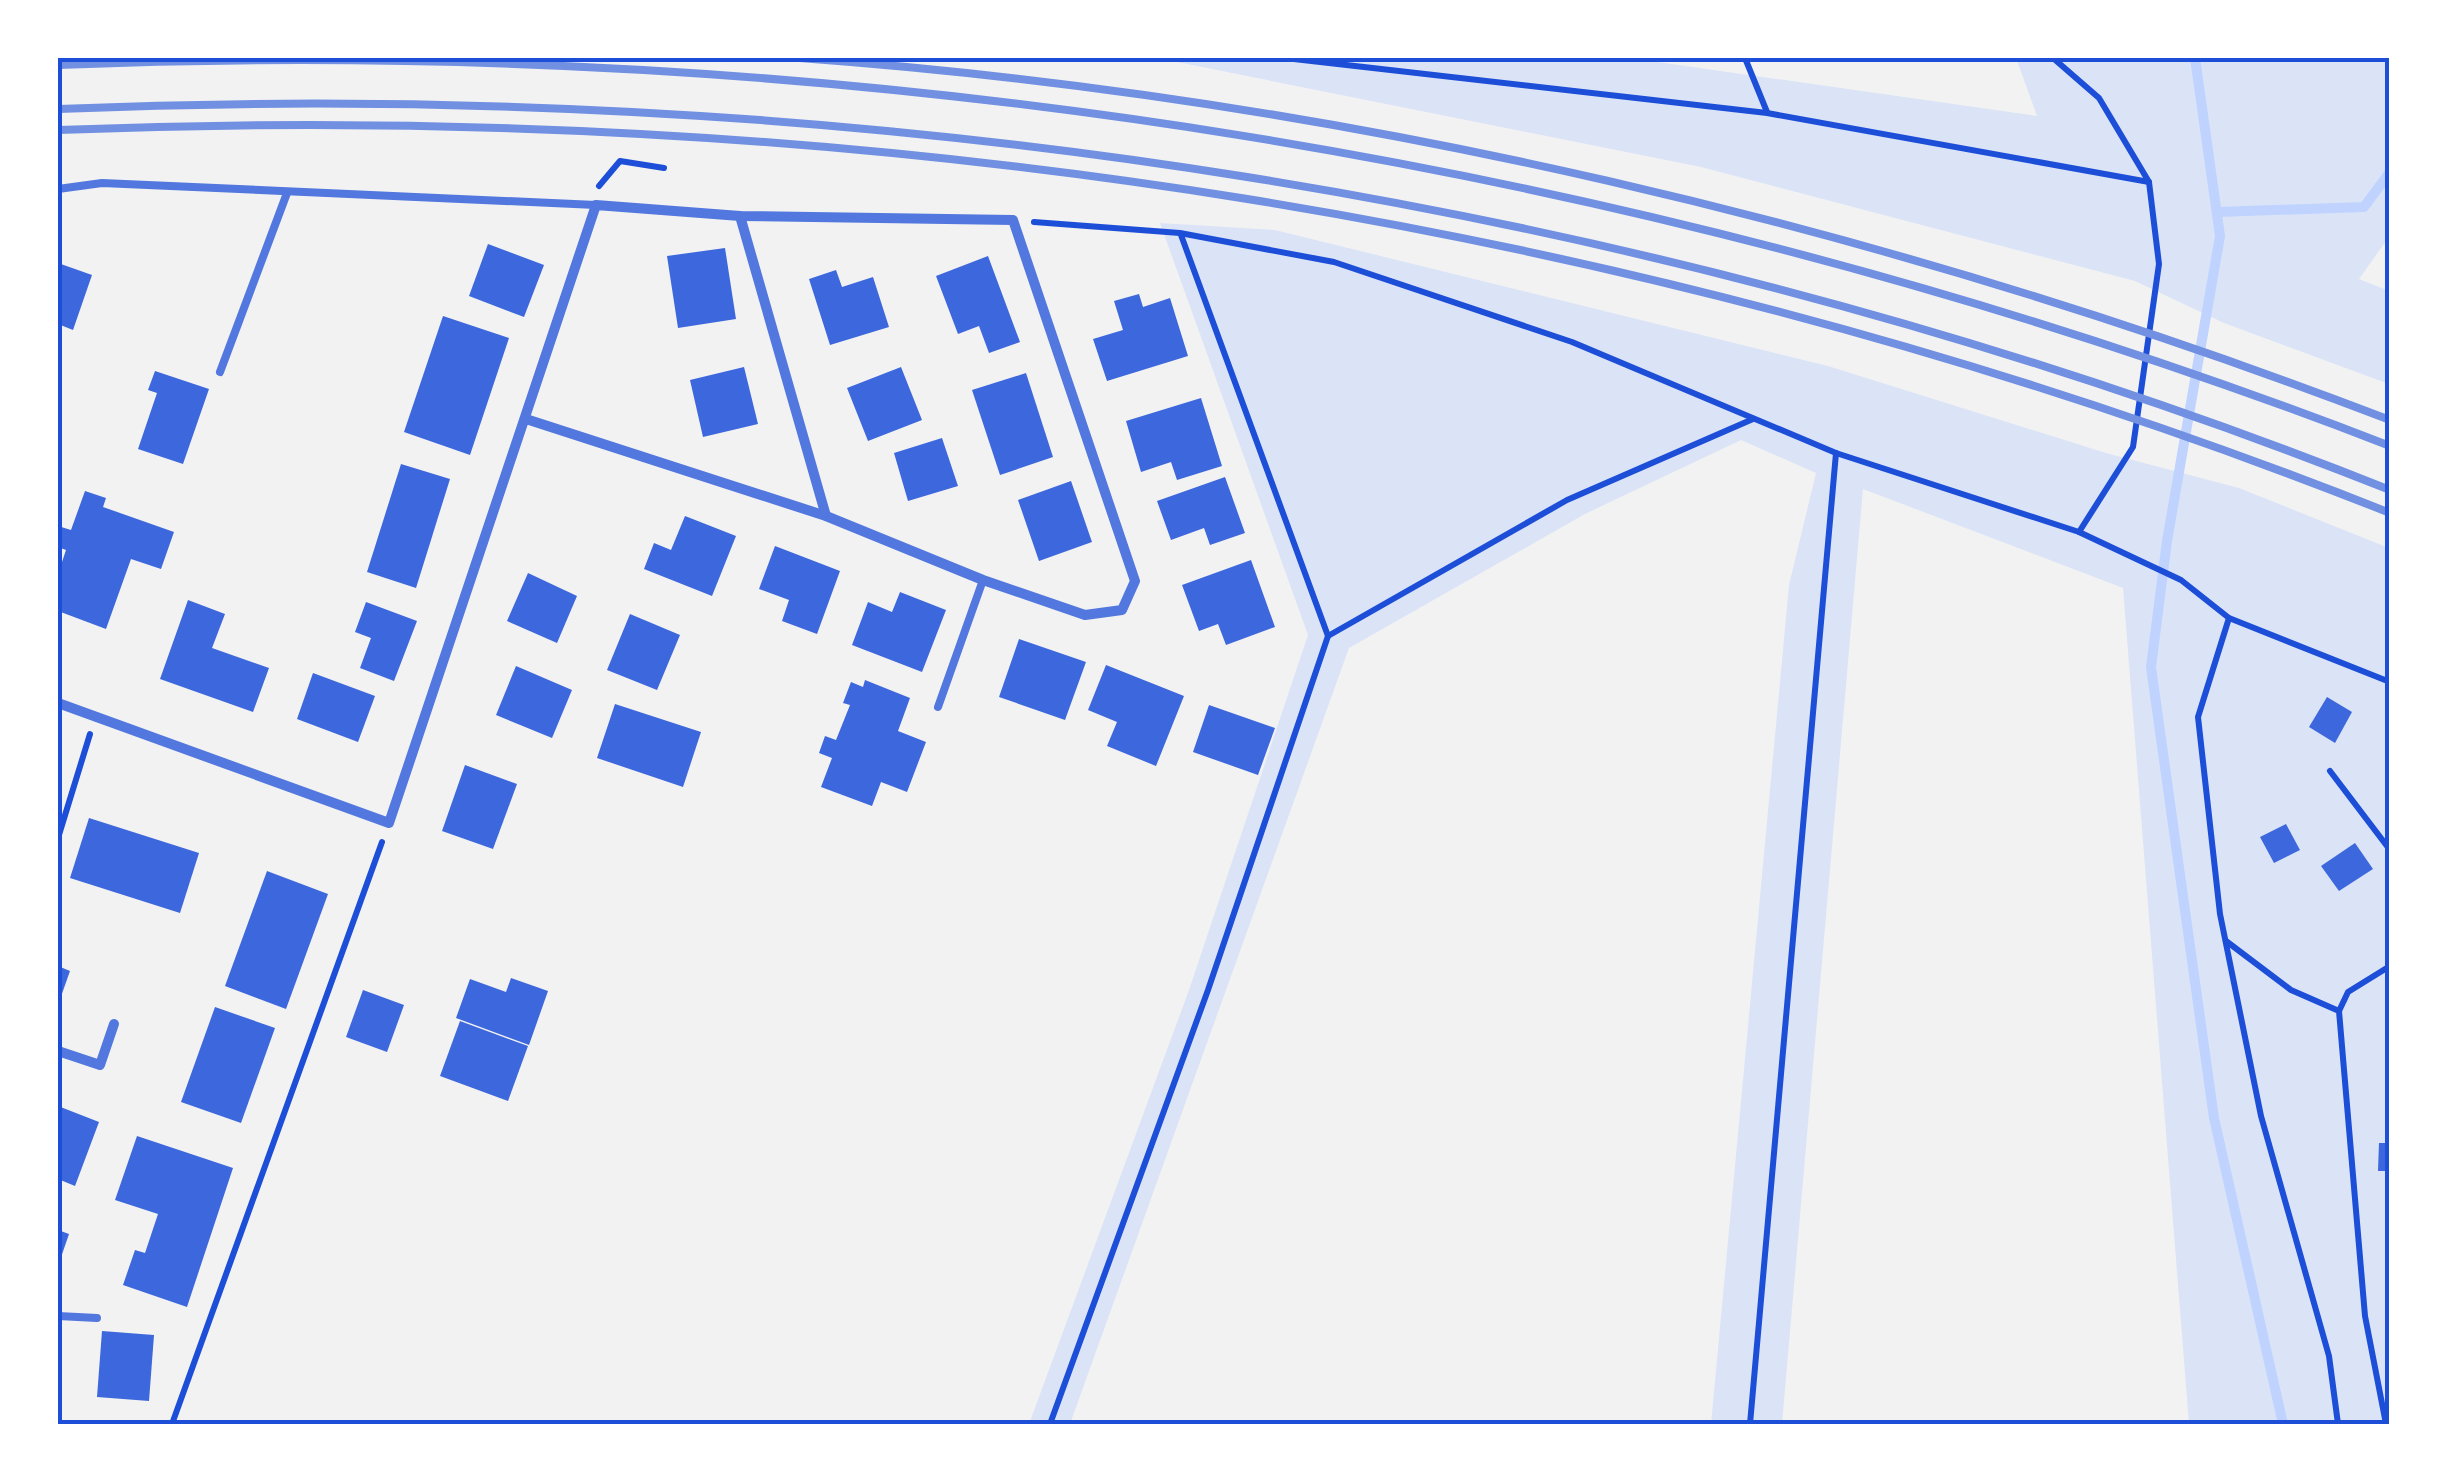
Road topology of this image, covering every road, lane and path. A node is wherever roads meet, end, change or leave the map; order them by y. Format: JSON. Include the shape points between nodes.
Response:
{"nodes":[{"id":1,"x":1285,"y":58,"type":"edge"},
{"id":2,"x":1745,"y":58,"type":"edge"},
{"id":3,"x":2053,"y":58,"type":"edge"},
{"id":4,"x":1768,"y":113,"type":"junction"},
{"id":5,"x":620,"y":160,"type":"dead end"},
{"id":6,"x":664,"y":168,"type":"dead end"},
{"id":7,"x":2149,"y":182,"type":"junction"},
{"id":8,"x":58,"y":189,"type":"edge"},
{"id":9,"x":286,"y":193,"type":"junction"},
{"id":10,"x":596,"y":206,"type":"junction"},
{"id":11,"x":740,"y":216,"type":"junction"},
{"id":12,"x":1013,"y":220,"type":"junction"},
{"id":13,"x":1180,"y":234,"type":"junction"},
{"id":14,"x":220,"y":372,"type":"dead end"},
{"id":15,"x":526,"y":419,"type":"junction"},
{"id":16,"x":1754,"y":419,"type":"junction"},
{"id":17,"x":1836,"y":453,"type":"junction"},
{"id":18,"x":826,"y":516,"type":"junction"},
{"id":19,"x":2079,"y":532,"type":"junction"},
{"id":20,"x":983,"y":580,"type":"junction"},
{"id":21,"x":2229,"y":618,"type":"junction"},
{"id":22,"x":1328,"y":636,"type":"junction"},
{"id":23,"x":2390,"y":682,"type":"edge"},
{"id":24,"x":58,"y":704,"type":"edge"},
{"id":25,"x":938,"y":707,"type":"dead end"},
{"id":26,"x":95,"y":717,"type":"junction"},
{"id":27,"x":2330,"y":771,"type":"dead end"},
{"id":28,"x":389,"y":823,"type":"junction"},
{"id":29,"x":58,"y":838,"type":"edge"},
{"id":30,"x":2390,"y":850,"type":"edge"},
{"id":31,"x":2225,"y":940,"type":"junction"},
{"id":32,"x":2390,"y":966,"type":"edge"},
{"id":33,"x":2339,"y":1010,"type":"junction"},
{"id":34,"x":114,"y":1024,"type":"dead end"},
{"id":35,"x":58,"y":1051,"type":"edge"},
{"id":36,"x":58,"y":1316,"type":"edge"},
{"id":37,"x":98,"y":1318,"type":"dead end"},
{"id":38,"x":172,"y":1424,"type":"edge"},
{"id":39,"x":1050,"y":1424,"type":"edge"},
{"id":40,"x":1750,"y":1424,"type":"edge"},
{"id":41,"x":2338,"y":1424,"type":"edge"},
{"id":42,"x":2386,"y":1424,"type":"edge"}],
"edges":[{"from":1,"to":4,"type":"path"},
{"from":2,"to":4,"type":"path"},
{"from":3,"to":7,"type":"path","via":[[2099,98]]},
{"from":4,"to":7,"type":"path"},
{"from":5,"to":6,"type":"path"},
{"from":7,"to":19,"type":"path","via":[[2159,264],[2133,447]]},
{"from":8,"to":9,"type":"lane","via":[[102,183]]},
{"from":9,"to":10,"type":"lane"},
{"from":9,"to":14,"type":"lane"},
{"from":10,"to":11,"type":"street"},
{"from":10,"to":15,"type":"street"},
{"from":11,"to":12,"type":"street"},
{"from":11,"to":18,"type":"street"},
{"from":12,"to":13,"type":"path"},
{"from":12,"to":20,"type":"street","via":[[1135,581],[1122,610],[1085,615]]},
{"from":13,"to":16,"type":"path","via":[[1334,262],[1572,342]]},
{"from":13,"to":22,"type":"path"},
{"from":15,"to":18,"type":"street"},
{"from":15,"to":28,"type":"street"},
{"from":16,"to":17,"type":"path"},
{"from":16,"to":22,"type":"path","via":[[1567,500]]},
{"from":17,"to":19,"type":"path"},
{"from":17,"to":40,"type":"path"},
{"from":18,"to":20,"type":"street"},
{"from":19,"to":21,"type":"path","via":[[2181,580]]},
{"from":20,"to":25,"type":"lane"},
{"from":21,"to":23,"type":"path"},
{"from":21,"to":31,"type":"path","via":[[2198,717]]},
{"from":22,"to":39,"type":"path"},
{"from":24,"to":26,"type":"street"},
{"from":26,"to":28,"type":"street"},
{"from":26,"to":29,"type":"path"},
{"from":27,"to":30,"type":"path"},
{"from":28,"to":38,"type":"path"},
{"from":31,"to":33,"type":"path","via":[[2291,990]]},
{"from":31,"to":41,"type":"path","via":[[2261,1116],[2328,1356]]},
{"from":32,"to":33,"type":"path","via":[[2348,992]]},
{"from":33,"to":42,"type":"path","via":[[2365,1316]]},
{"from":34,"to":35,"type":"street","via":[[100,1065]]},
{"from":36,"to":37,"type":"lane"}]}
